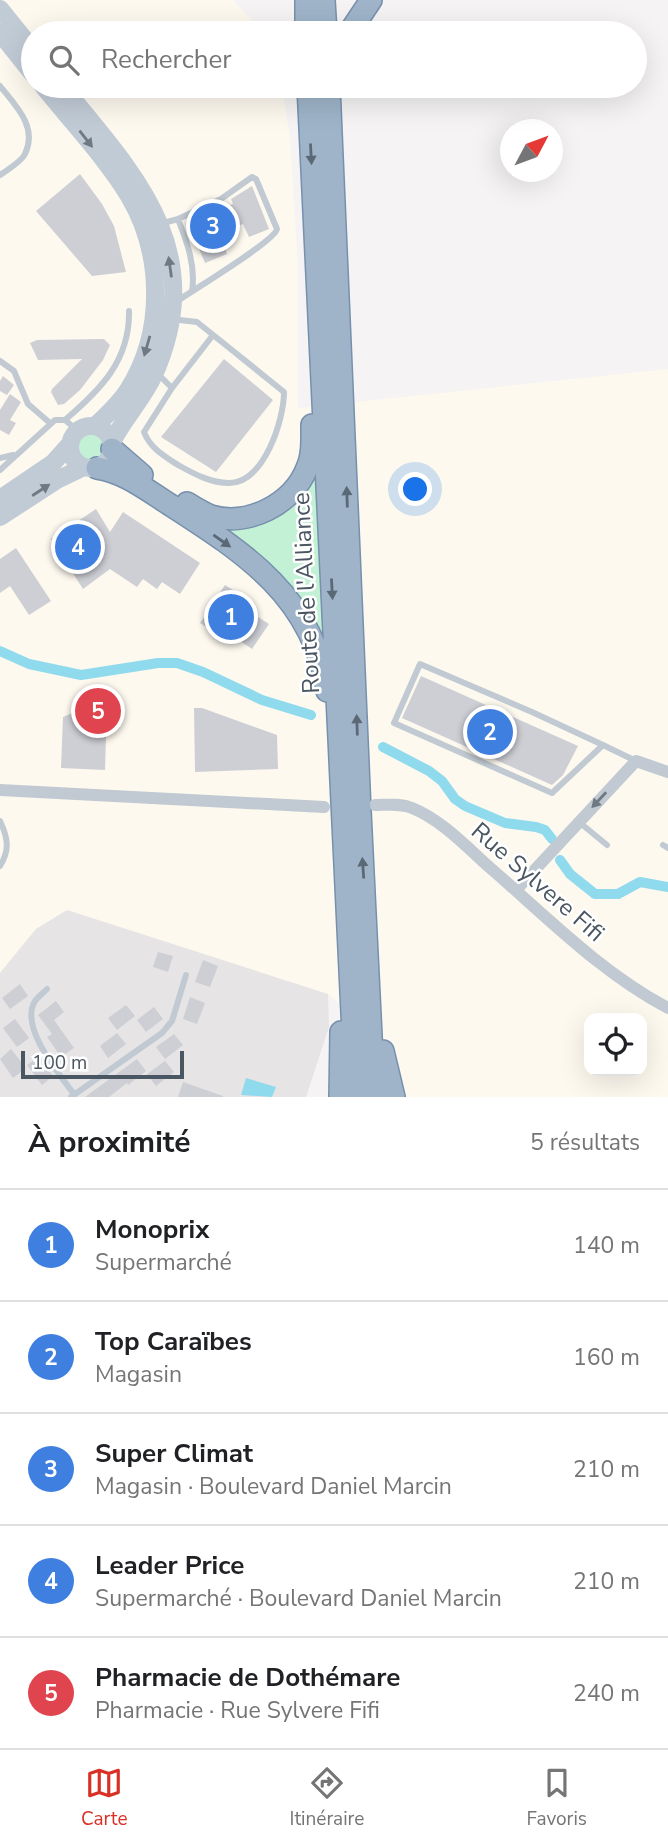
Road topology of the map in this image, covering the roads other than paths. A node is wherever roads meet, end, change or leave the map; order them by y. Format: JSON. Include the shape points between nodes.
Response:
{"nodes":[{"id":1,"x":306,"y":0,"type":"edge"},
{"id":2,"x":324,"y":0,"type":"edge"},
{"id":3,"x":371,"y":0,"type":"edge"},
{"id":4,"x":0,"y":9,"type":"edge"},
{"id":5,"x":306,"y":21,"type":"edge"},
{"id":6,"x":325,"y":21,"type":"edge"},
{"id":7,"x":357,"y":21,"type":"edge"},
{"id":8,"x":0,"y":33,"type":"edge"},
{"id":9,"x":21,"y":35,"type":"edge"},
{"id":10,"x":21,"y":59,"type":"edge"},
{"id":11,"x":0,"y":86,"type":"edge"},
{"id":12,"x":52,"y":98,"type":"edge"},
{"id":13,"x":72,"y":98,"type":"edge"},
{"id":14,"x":309,"y":98,"type":"edge"},
{"id":15,"x":330,"y":98,"type":"edge"},
{"id":16,"x":340,"y":98,"type":"edge"},
{"id":17,"x":0,"y":176,"type":"edge"},
{"id":18,"x":178,"y":219,"type":"junction"},
{"id":19,"x":160,"y":224,"type":"junction"},
{"id":20,"x":192,"y":291,"type":"junction"},
{"id":21,"x":337,"y":295,"type":"junction"},
{"id":22,"x":129,"y":311,"type":"dead end"},
{"id":23,"x":171,"y":312,"type":"junction"},
{"id":24,"x":319,"y":325,"type":"junction"},
{"id":25,"x":213,"y":335,"type":"junction"},
{"id":26,"x":0,"y":361,"type":"edge"},
{"id":27,"x":156,"y":371,"type":"junction"},
{"id":28,"x":172,"y":388,"type":"junction"},
{"id":29,"x":50,"y":423,"type":"junction"},
{"id":30,"x":95,"y":426,"type":"junction"},
{"id":31,"x":71,"y":432,"type":"junction"},
{"id":32,"x":112,"y":445,"type":"junction"},
{"id":33,"x":15,"y":454,"type":"junction"},
{"id":34,"x":0,"y":458,"type":"edge"},
{"id":35,"x":90,"y":467,"type":"junction"},
{"id":36,"x":0,"y":470,"type":"edge"},
{"id":37,"x":0,"y":499,"type":"edge"},
{"id":38,"x":0,"y":517,"type":"edge"},
{"id":39,"x":603,"y":745,"type":"junction"},
{"id":40,"x":636,"y":761,"type":"junction"},
{"id":41,"x":668,"y":772,"type":"edge"},
{"id":42,"x":341,"y":776,"type":"junction"},
{"id":43,"x":0,"y":790,"type":"edge"},
{"id":44,"x":375,"y":805,"type":"dead end"},
{"id":45,"x":324,"y":807,"type":"dead end"},
{"id":46,"x":0,"y":821,"type":"edge"},
{"id":47,"x":579,"y":821,"type":"junction"},
{"id":48,"x":607,"y":845,"type":"dead end"},
{"id":49,"x":0,"y":866,"type":"edge"},
{"id":50,"x":516,"y":890,"type":"junction"},
{"id":51,"x":358,"y":924,"type":"junction"},
{"id":52,"x":186,"y":975,"type":"dead end"},
{"id":53,"x":47,"y":989,"type":"dead end"},
{"id":54,"x":668,"y":1009,"type":"edge"},
{"id":55,"x":73,"y":1096,"type":"edge"},
{"id":56,"x":340,"y":1097,"type":"edge"},
{"id":57,"x":356,"y":1097,"type":"edge"},
{"id":58,"x":374,"y":1097,"type":"edge"},
{"id":59,"x":394,"y":1097,"type":"edge"}],
"edges":[{"from":1,"to":5,"type":"highway"},
{"from":2,"to":6,"type":"highway"},
{"from":3,"to":7,"type":"highway"},
{"from":4,"to":9,"type":"main road"},
{"from":8,"to":10,"type":"main road"},
{"from":11,"to":17,"type":"lane","via":[[29,127],[24,156]]},
{"from":12,"to":30,"type":"main road","one_way":true,"via":[[124,189],[151,252],[155,304],[144,357],[118,405]]},
{"from":13,"to":19,"type":"main road","via":[[130,169]]},
{"from":14,"to":24,"type":"highway","name":"Route de l'Alliance","one_way":true},
{"from":15,"to":21,"type":"highway","name":"Route de l'Alliance"},
{"from":16,"to":21,"type":"highway","via":[[343,252]]},
{"from":18,"to":19,"type":"lane"},
{"from":18,"to":20,"type":"lane","via":[[190,255]]},
{"from":18,"to":20,"type":"lane","via":[[221,199],[253,177],[277,229],[254,252]]},
{"from":23,"to":19,"type":"main road","one_way":true,"via":[[172,269]]},
{"from":20,"to":23,"type":"lane"},
{"from":51,"to":21,"type":"highway","name":"Route de l'Alliance","one_way":true,"via":[[360,811]]},
{"from":22,"to":31,"type":"lane","via":[[130,329],[119,358]]},
{"from":23,"to":25,"type":"lane","via":[[197,322]]},
{"from":23,"to":27,"type":"main road"},
{"from":24,"to":32,"type":"highway","via":[[307,469],[270,510],[233,519],[209,516],[142,475]]},
{"from":24,"to":42,"type":"highway","name":"Route de l'Alliance","one_way":true},
{"from":25,"to":28,"type":"lane"},
{"from":25,"to":28,"type":"lane","via":[[284,392],[276,436],[260,464],[244,480],[230,483],[199,477],[159,454],[146,438],[148,423]]},
{"from":26,"to":29,"type":"lane","via":[[14,371],[28,404]]},
{"from":27,"to":28,"type":"lane"},
{"from":27,"to":32,"type":"main road"},
{"from":29,"to":31,"type":"lane","via":[[55,420]]},
{"from":29,"to":33,"type":"lane"},
{"from":30,"to":31,"type":"main road"},
{"from":30,"to":32,"type":"main road","via":[[104,430]]},
{"from":31,"to":35,"type":"main road","via":[[73,458]]},
{"from":31,"to":37,"type":"main road","via":[[53,463]]},
{"from":32,"to":35,"type":"main road","via":[[109,459]]},
{"from":33,"to":34,"type":"lane"},
{"from":33,"to":36,"type":"lane"},
{"from":38,"to":35,"type":"main road","one_way":true,"via":[[57,480]]},
{"from":35,"to":42,"type":"highway","one_way":true,"via":[[124,475],[254,564],[285,594],[306,625],[324,673]]},
{"from":39,"to":39,"type":"lane","via":[[420,664],[394,723],[552,793]]},
{"from":39,"to":40,"type":"lane"},
{"from":40,"to":41,"type":"street"},
{"from":40,"to":47,"type":"street","one_way":true},
{"from":42,"to":51,"type":"highway","name":"Route de l'Alliance"},
{"from":43,"to":45,"type":"street"},
{"from":44,"to":50,"type":"street","name":"Rue Sylvere Fifi","via":[[397,805],[423,813]]},
{"from":46,"to":49,"type":"lane","via":[[8,849]]},
{"from":47,"to":48,"type":"lane"},
{"from":47,"to":50,"type":"street"},
{"from":50,"to":54,"type":"street","name":"Rue Sylvere Fifi","via":[[613,975]]},
{"from":51,"to":56,"type":"highway","via":[[342,972]]},
{"from":51,"to":57,"type":"highway","name":"Route de l'Alliance"},
{"from":51,"to":58,"type":"highway","name":"Route de l'Alliance"},
{"from":51,"to":59,"type":"highway","via":[[378,961],[383,1049]]},
{"from":52,"to":55,"type":"lane","via":[[172,1021],[162,1033]]},
{"from":53,"to":55,"type":"lane","via":[[34,1002],[30,1021]]}]}
